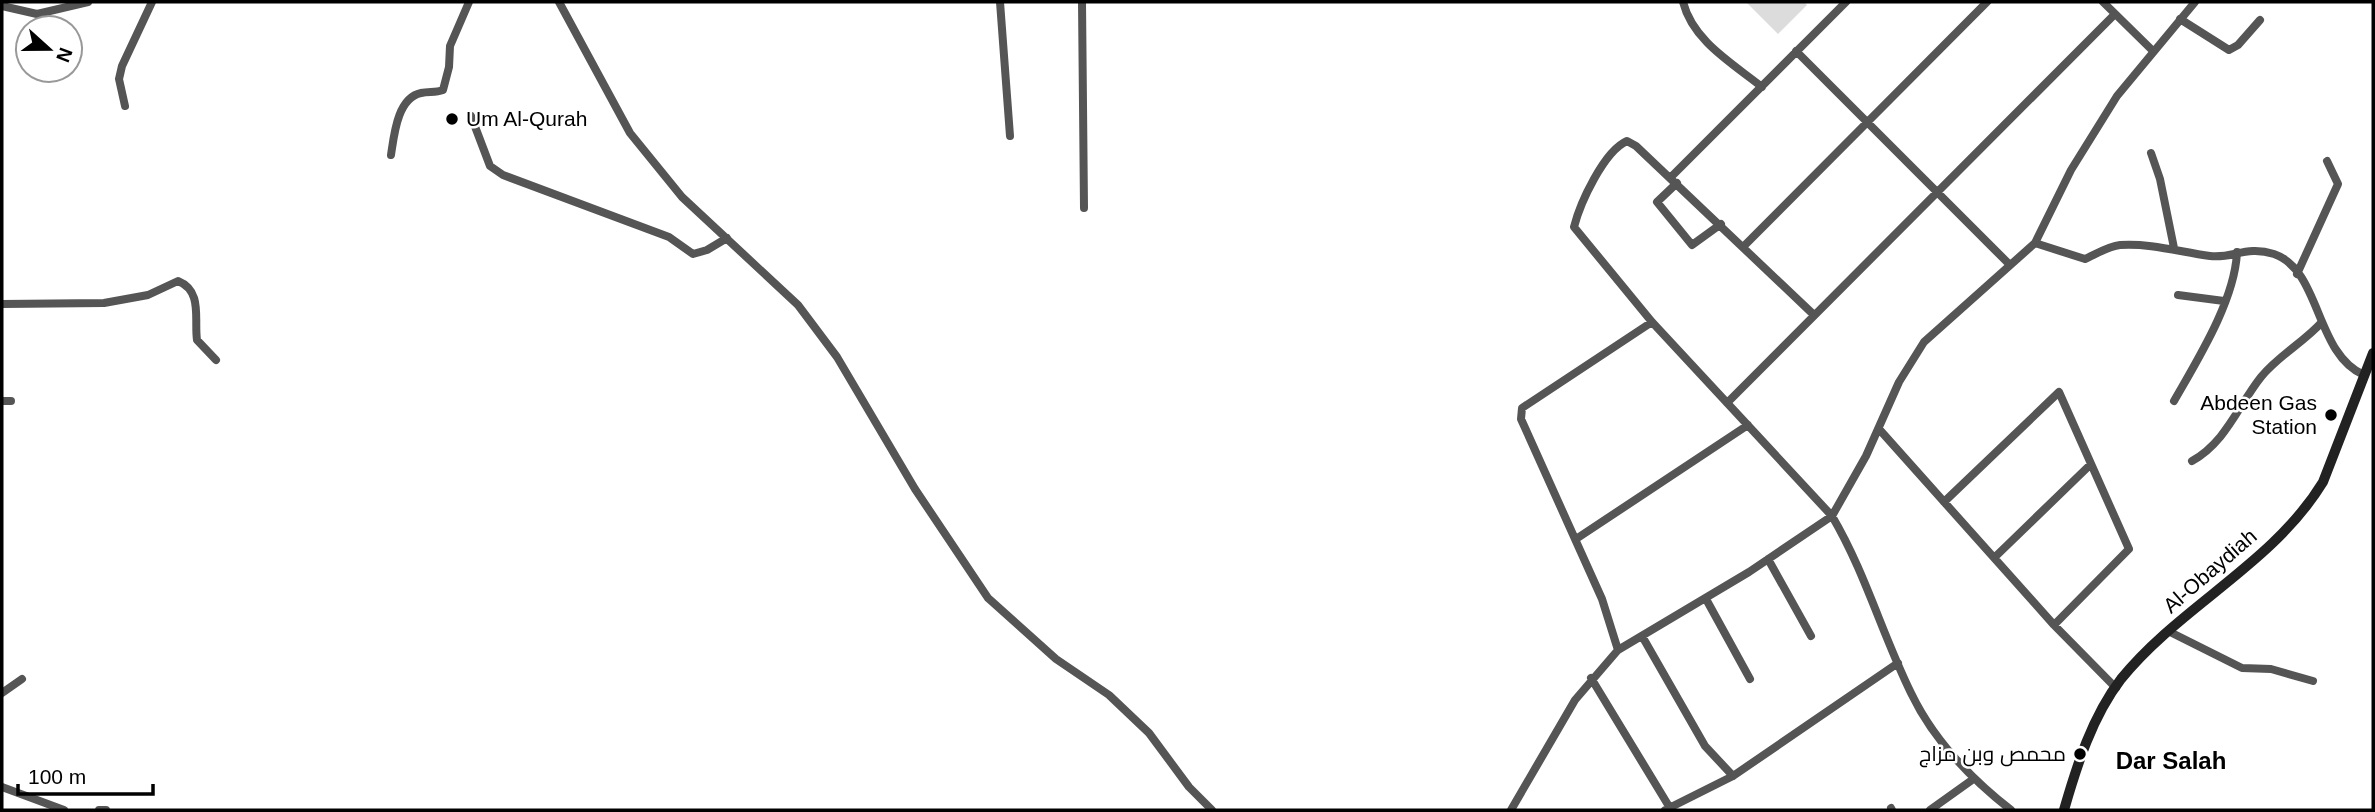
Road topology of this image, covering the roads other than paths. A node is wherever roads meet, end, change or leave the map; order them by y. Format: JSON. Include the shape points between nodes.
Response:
{"nodes":[{"id":1,"x":88,"y":2,"type":"edge"},
{"id":2,"x":152,"y":2,"type":"edge"},
{"id":3,"x":469,"y":2,"type":"edge"},
{"id":4,"x":559,"y":2,"type":"edge"},
{"id":5,"x":1000,"y":2,"type":"edge"},
{"id":6,"x":1082,"y":2,"type":"edge"},
{"id":7,"x":1683,"y":2,"type":"edge"},
{"id":8,"x":1846,"y":2,"type":"edge"},
{"id":9,"x":1987,"y":2,"type":"edge"},
{"id":10,"x":2103,"y":2,"type":"edge"},
{"id":11,"x":2195,"y":2,"type":"edge"},
{"id":12,"x":2,"y":6,"type":"edge"},
{"id":13,"x":2115,"y":14,"type":"junction"},
{"id":14,"x":2180,"y":19,"type":"junction"},
{"id":15,"x":2260,"y":20,"type":"dead end"},
{"id":16,"x":1796,"y":51,"type":"junction"},
{"id":17,"x":2153,"y":51,"type":"junction"},
{"id":18,"x":1762,"y":87,"type":"junction"},
{"id":19,"x":125,"y":106,"type":"dead end"},
{"id":20,"x":471,"y":116,"type":"dead end"},
{"id":21,"x":1866,"y":123,"type":"junction"},
{"id":22,"x":1010,"y":136,"type":"dead end"},
{"id":23,"x":2151,"y":153,"type":"dead end"},
{"id":24,"x":391,"y":155,"type":"dead end"},
{"id":25,"x":2327,"y":161,"type":"dead end"},
{"id":26,"x":1674,"y":180,"type":"junction"},
{"id":27,"x":1938,"y":191,"type":"junction"},
{"id":28,"x":1084,"y":208,"type":"dead end"},
{"id":29,"x":1721,"y":224,"type":"junction"},
{"id":30,"x":727,"y":238,"type":"junction"},
{"id":31,"x":2035,"y":243,"type":"junction"},
{"id":32,"x":1744,"y":246,"type":"junction"},
{"id":33,"x":2174,"y":248,"type":"junction"},
{"id":34,"x":2237,"y":252,"type":"junction"},
{"id":35,"x":2009,"y":264,"type":"junction"},
{"id":36,"x":2297,"y":274,"type":"junction"},
{"id":37,"x":2178,"y":295,"type":"dead end"},
{"id":38,"x":2224,"y":301,"type":"junction"},
{"id":39,"x":2,"y":304,"type":"edge"},
{"id":40,"x":1814,"y":315,"type":"junction"},
{"id":41,"x":1652,"y":322,"type":"junction"},
{"id":42,"x":2322,"y":322,"type":"junction"},
{"id":43,"x":2373,"y":354,"type":"edge"},
{"id":44,"x":216,"y":360,"type":"dead end"},
{"id":45,"x":2364,"y":375,"type":"junction"},
{"id":46,"x":2174,"y":401,"type":"dead end"},
{"id":47,"x":1727,"y":403,"type":"junction"},
{"id":48,"x":1748,"y":425,"type":"junction"},
{"id":49,"x":1878,"y":429,"type":"junction"},
{"id":50,"x":2192,"y":461,"type":"dead end"},
{"id":51,"x":2091,"y":464,"type":"junction"},
{"id":52,"x":1944,"y":502,"type":"junction"},
{"id":53,"x":1832,"y":516,"type":"junction"},
{"id":54,"x":1576,"y":539,"type":"junction"},
{"id":55,"x":1995,"y":557,"type":"junction"},
{"id":56,"x":1768,"y":559,"type":"junction"},
{"id":57,"x":1706,"y":599,"type":"junction"},
{"id":58,"x":2054,"y":625,"type":"junction"},
{"id":59,"x":2169,"y":632,"type":"junction"},
{"id":60,"x":1642,"y":636,"type":"junction"},
{"id":61,"x":1811,"y":636,"type":"dead end"},
{"id":62,"x":1618,"y":650,"type":"junction"},
{"id":63,"x":1898,"y":663,"type":"junction"},
{"id":64,"x":1591,"y":678,"type":"junction"},
{"id":65,"x":22,"y":679,"type":"dead end"},
{"id":66,"x":1750,"y":679,"type":"dead end"},
{"id":67,"x":2313,"y":681,"type":"dead end"},
{"id":68,"x":2116,"y":688,"type":"junction"},
{"id":69,"x":2,"y":693,"type":"edge"},
{"id":70,"x":1733,"y":776,"type":"junction"},
{"id":71,"x":1972,"y":780,"type":"junction"},
{"id":72,"x":2,"y":787,"type":"edge"},
{"id":73,"x":1667,"y":809,"type":"edge"},
{"id":74,"x":64,"y":810,"type":"edge"},
{"id":75,"x":99,"y":810,"type":"edge"},
{"id":76,"x":106,"y":810,"type":"edge"},
{"id":77,"x":1212,"y":810,"type":"edge"},
{"id":78,"x":1511,"y":810,"type":"edge"},
{"id":79,"x":1930,"y":810,"type":"edge"},
{"id":80,"x":2011,"y":810,"type":"edge"},
{"id":81,"x":2064,"y":810,"type":"edge"}],
"edges":[{"from":1,"to":12,"type":"street","via":[[37,14]]},
{"from":2,"to":19,"type":"street","via":[[122,66],[119,79]]},
{"from":3,"to":24,"type":"street","via":[[450,46],[443,90],[420,93],[403,109]]},
{"from":4,"to":30,"type":"street","via":[[630,133],[682,197]]},
{"from":5,"to":22,"type":"street"},
{"from":6,"to":28,"type":"street"},
{"from":7,"to":18,"type":"street","via":[[1703,39]]},
{"from":8,"to":16,"type":"street"},
{"from":9,"to":21,"type":"street"},
{"from":10,"to":13,"type":"street"},
{"from":11,"to":14,"type":"street"},
{"from":13,"to":17,"type":"street"},
{"from":13,"to":27,"type":"street"},
{"from":14,"to":15,"type":"street","via":[[2229,50]]},
{"from":14,"to":17,"type":"street"},
{"from":16,"to":18,"type":"street"},
{"from":16,"to":21,"type":"street"},
{"from":17,"to":31,"type":"street","via":[[2117,96],[2078,159]]},
{"from":18,"to":26,"type":"street"},
{"from":20,"to":30,"type":"street","via":[[490,166],[503,175],[669,237],[693,254]]},
{"from":21,"to":27,"type":"street"},
{"from":21,"to":32,"type":"street"},
{"from":23,"to":33,"type":"street"},
{"from":25,"to":36,"type":"street","via":[[2338,184]]},
{"from":26,"to":29,"type":"street"},
{"from":26,"to":29,"type":"street","via":[[1657,202],[1692,245]]},
{"from":26,"to":41,"type":"street","via":[[1636,146],[1628,141],[1619,145],[1592,183],[1574,227]]},
{"from":27,"to":35,"type":"street"},
{"from":27,"to":40,"type":"street"},
{"from":29,"to":32,"type":"street"},
{"from":30,"to":77,"type":"street","via":[[798,304],[837,357],[915,489],[988,598],[1056,659],[1109,695],[1149,733]]},
{"from":31,"to":33,"type":"street","via":[[2085,259],[2118,245]]},
{"from":31,"to":35,"type":"street"},
{"from":32,"to":40,"type":"street"},
{"from":33,"to":34,"type":"street","via":[[2213,257]]},
{"from":34,"to":36,"type":"street","via":[[2249,249],[2275,255],[2290,263]]},
{"from":34,"to":38,"type":"street","via":[[2236,274]]},
{"from":35,"to":49,"type":"street","via":[[1924,342]]},
{"from":36,"to":42,"type":"street"},
{"from":37,"to":38,"type":"street"},
{"from":38,"to":46,"type":"street"},
{"from":39,"to":44,"type":"street","via":[[104,303],[148,295],[178,281],[193,295],[197,340]]},
{"from":40,"to":47,"type":"street"},
{"from":41,"to":47,"type":"street"},
{"from":41,"to":54,"type":"street","via":[[1522,408],[1521,419]]},
{"from":42,"to":45,"type":"street","via":[[2343,362]]},
{"from":42,"to":50,"type":"street","via":[[2306,340],[2279,357],[2217,443]]},
{"from":43,"to":45,"type":"main road","name":"Al-Obaydiah"},
{"from":45,"to":59,"type":"main road","name":"Al-Obaydiah","via":[[2323,482],[2309,504],[2260,554]]},
{"from":47,"to":48,"type":"street"},
{"from":48,"to":53,"type":"street"},
{"from":48,"to":54,"type":"street"},
{"from":49,"to":52,"type":"street"},
{"from":49,"to":53,"type":"street"},
{"from":51,"to":52,"type":"street","via":[[2059,392]]},
{"from":51,"to":55,"type":"street"},
{"from":51,"to":58,"type":"street","via":[[2129,549]]},
{"from":52,"to":55,"type":"street"},
{"from":53,"to":56,"type":"street"},
{"from":53,"to":63,"type":"street","via":[[1850,547]]},
{"from":54,"to":62,"type":"street"},
{"from":55,"to":58,"type":"street"},
{"from":56,"to":57,"type":"street"},
{"from":56,"to":61,"type":"street"},
{"from":57,"to":60,"type":"street"},
{"from":57,"to":66,"type":"street"},
{"from":58,"to":68,"type":"street"},
{"from":59,"to":67,"type":"street","via":[[2242,668],[2271,669]]},
{"from":59,"to":68,"type":"main road","name":"Al-Obaydiah"},
{"from":60,"to":62,"type":"street"},
{"from":60,"to":70,"type":"street","via":[[1705,746]]},
{"from":62,"to":64,"type":"street"},
{"from":63,"to":70,"type":"street"},
{"from":63,"to":71,"type":"street","via":[[1928,722]]},
{"from":64,"to":73,"type":"street"},
{"from":64,"to":78,"type":"street"},
{"from":65,"to":69,"type":"street"},
{"from":68,"to":81,"type":"main road","name":"Al-Obaydiah","via":[[2095,721]]},
{"from":70,"to":73,"type":"street"},
{"from":71,"to":79,"type":"street"},
{"from":71,"to":80,"type":"street"},
{"from":72,"to":74,"type":"street"},
{"from":75,"to":76,"type":"street"}]}
